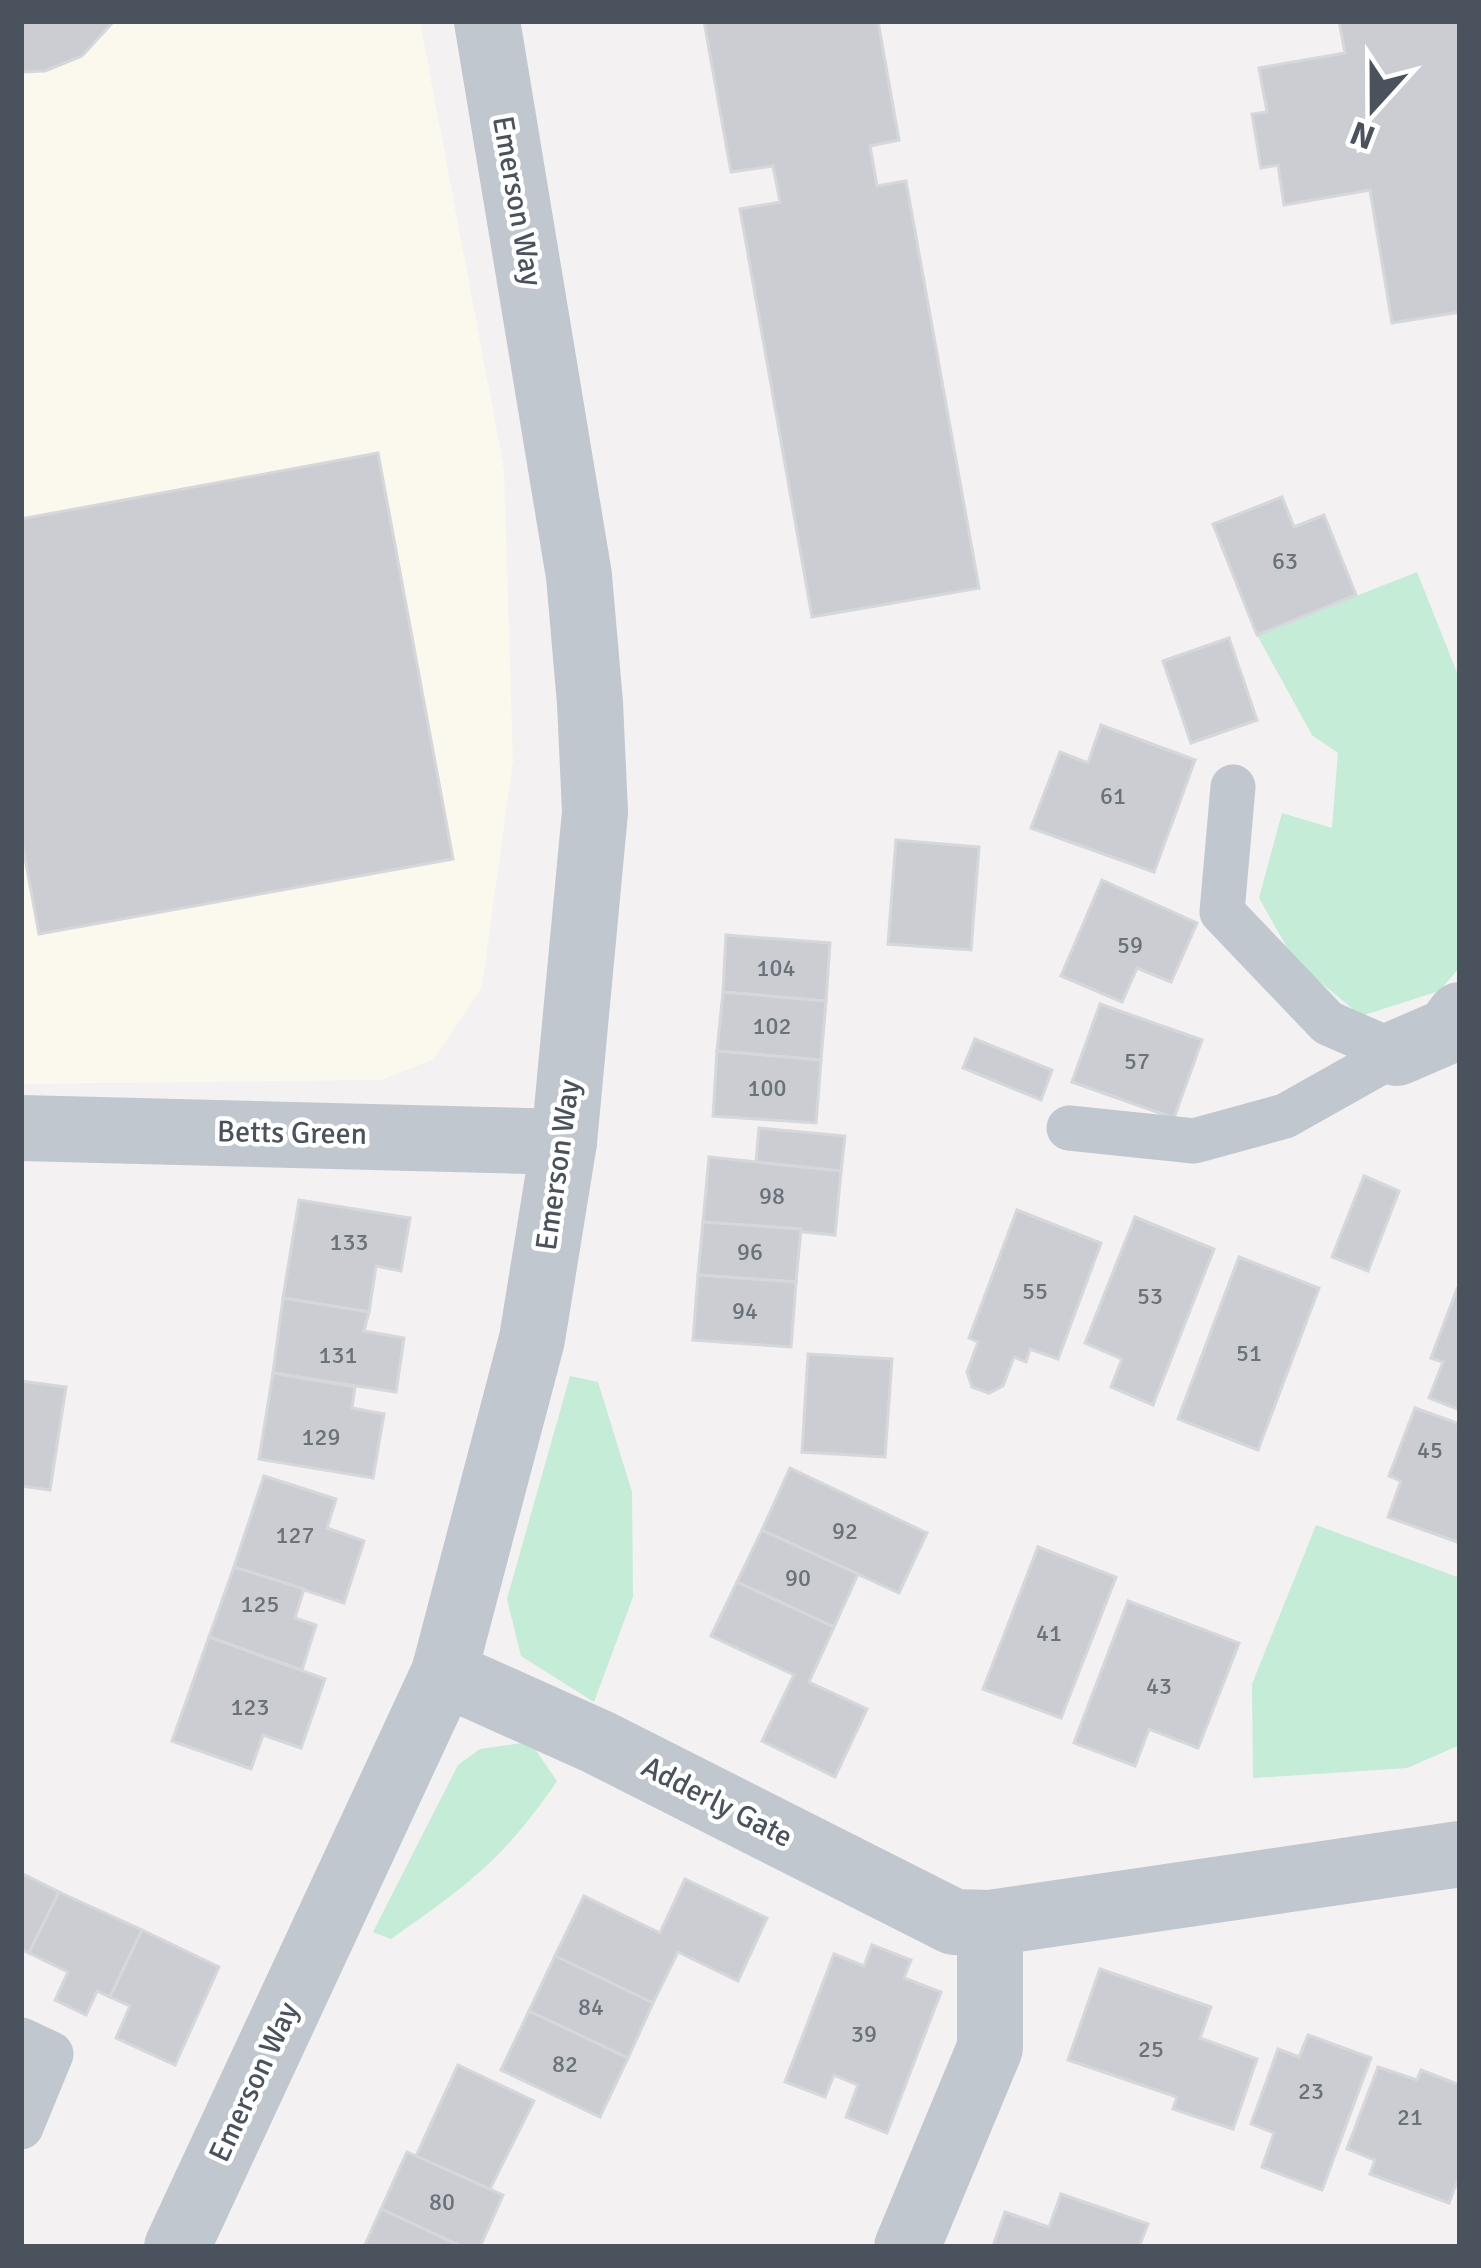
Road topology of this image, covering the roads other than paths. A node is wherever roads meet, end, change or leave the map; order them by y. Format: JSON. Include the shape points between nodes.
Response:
{"nodes":[{"id":1,"x":487,"y":21,"type":"edge"},
{"id":2,"x":1233,"y":787,"type":"dead end"},
{"id":3,"x":1441,"y":1035,"type":"edge"},
{"id":4,"x":1069,"y":1128,"type":"dead end"},
{"id":5,"x":21,"y":1129,"type":"edge"},
{"id":6,"x":564,"y":1142,"type":"junction"},
{"id":7,"x":444,"y":1672,"type":"junction"},
{"id":8,"x":1460,"y":1854,"type":"edge"},
{"id":9,"x":990,"y":1923,"type":"junction"},
{"id":10,"x":21,"y":2040,"type":"edge"},
{"id":11,"x":21,"y":2126,"type":"edge"},
{"id":12,"x":177,"y":2247,"type":"edge"},
{"id":13,"x":907,"y":2247,"type":"edge"}],
"edges":[{"from":1,"to":6,"type":"street","name":"Emerson Way","via":[[579,576],[590,703],[595,812]]},
{"from":2,"to":3,"type":"lane","via":[[1222,912],[1328,1023]]},
{"from":3,"to":4,"type":"lane","via":[[1285,1116],[1194,1141]]},
{"from":5,"to":6,"type":"street","name":"Betts Green"},
{"from":6,"to":7,"type":"street","name":"Emerson Way","via":[[532,1340]]},
{"from":7,"to":9,"type":"street","name":"Adderly Gate","via":[[954,1922]]},
{"from":7,"to":12,"type":"street","name":"Emerson Way"},
{"from":8,"to":9,"type":"street","name":"Adderly Gate"},
{"from":9,"to":13,"type":"street","via":[[990,2048]]},
{"from":10,"to":11,"type":"lane","via":[[51,2054]]}]}
